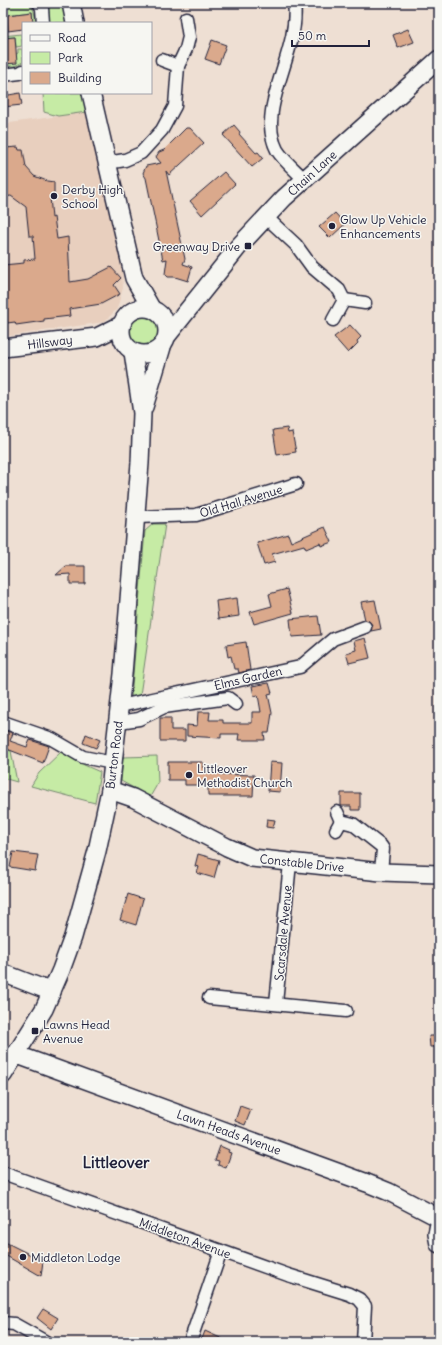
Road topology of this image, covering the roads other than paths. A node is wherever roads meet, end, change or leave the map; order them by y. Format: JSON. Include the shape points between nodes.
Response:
{"nodes":[{"id":1,"x":39,"y":3,"type":"edge"},
{"id":2,"x":71,"y":3,"type":"edge"},
{"id":3,"x":294,"y":3,"type":"edge"},
{"id":4,"x":186,"y":18,"type":"dead end"},
{"id":5,"x":43,"y":22,"type":"edge"},
{"id":6,"x":75,"y":22,"type":"edge"},
{"id":7,"x":162,"y":60,"type":"dead end"},
{"id":8,"x":439,"y":60,"type":"edge"},
{"id":9,"x":178,"y":66,"type":"junction"},
{"id":10,"x":22,"y":72,"type":"edge"},
{"id":11,"x":3,"y":75,"type":"edge"},
{"id":12,"x":91,"y":94,"type":"edge"},
{"id":13,"x":107,"y":163,"type":"junction"},
{"id":14,"x":304,"y":179,"type":"junction"},
{"id":15,"x":266,"y":217,"type":"junction"},
{"id":16,"x":134,"y":278,"type":"junction"},
{"id":17,"x":197,"y":298,"type":"junction"},
{"id":18,"x":344,"y":300,"type":"junction"},
{"id":19,"x":365,"y":303,"type":"dead end"},
{"id":20,"x":154,"y":310,"type":"junction"},
{"id":21,"x":333,"y":320,"type":"dead end"},
{"id":22,"x":123,"y":321,"type":"junction"},
{"id":23,"x":97,"y":337,"type":"junction"},
{"id":24,"x":164,"y":341,"type":"junction"},
{"id":25,"x":3,"y":348,"type":"edge"},
{"id":26,"x":131,"y":350,"type":"junction"},
{"id":27,"x":142,"y":413,"type":"junction"},
{"id":28,"x":296,"y":484,"type":"dead end"},
{"id":29,"x":137,"y":517,"type":"junction"},
{"id":30,"x":365,"y":627,"type":"dead end"},
{"id":31,"x":236,"y":704,"type":"dead end"},
{"id":32,"x":119,"y":714,"type":"junction"},
{"id":33,"x":3,"y":722,"type":"edge"},
{"id":34,"x":113,"y":763,"type":"junction"},
{"id":35,"x":110,"y":790,"type":"junction"},
{"id":36,"x":338,"y":821,"type":"dead end"},
{"id":37,"x":290,"y":863,"type":"junction"},
{"id":38,"x":381,"y":872,"type":"junction"},
{"id":39,"x":439,"y":874,"type":"edge"},
{"id":40,"x":3,"y":973,"type":"edge"},
{"id":41,"x":52,"y":992,"type":"junction"},
{"id":42,"x":209,"y":998,"type":"dead end"},
{"id":43,"x":276,"y":1004,"type":"junction"},
{"id":44,"x":346,"y":1011,"type":"dead end"},
{"id":45,"x":15,"y":1054,"type":"junction"},
{"id":46,"x":3,"y":1075,"type":"edge"},
{"id":47,"x":3,"y":1173,"type":"edge"},
{"id":48,"x":439,"y":1218,"type":"edge"},
{"id":49,"x":439,"y":1224,"type":"edge"},
{"id":50,"x":439,"y":1244,"type":"edge"},
{"id":51,"x":221,"y":1251,"type":"junction"},
{"id":52,"x":3,"y":1322,"type":"edge"},
{"id":53,"x":191,"y":1338,"type":"dead end"},
{"id":54,"x":46,"y":1342,"type":"edge"},
{"id":55,"x":363,"y":1342,"type":"edge"}],
"edges":[{"from":1,"to":5,"type":"street"},
{"from":2,"to":6,"type":"street"},
{"from":3,"to":14,"type":"street","via":[[294,32],[271,111],[270,125],[278,150]]},
{"from":4,"to":9,"type":"street","via":[[189,37]]},
{"from":7,"to":9,"type":"street"},
{"from":8,"to":14,"type":"street","name":"Chain Lane"},
{"from":9,"to":13,"type":"street","via":[[175,106],[162,130],[141,153],[125,160]]},
{"from":10,"to":11,"type":"street"},
{"from":12,"to":13,"type":"street"},
{"from":13,"to":16,"type":"street"},
{"from":14,"to":15,"type":"street","name":"Chain Lane"},
{"from":15,"to":17,"type":"street","name":"Chain Lane","via":[[238,246]]},
{"from":15,"to":18,"type":"street","via":[[296,245],[312,267],[339,290]]},
{"from":16,"to":20,"type":"street"},
{"from":16,"to":22,"type":"street"},
{"from":17,"to":20,"type":"street","name":"Chain Lane","via":[[179,308]]},
{"from":17,"to":24,"type":"street","name":"Chain Lane"},
{"from":18,"to":19,"type":"street"},
{"from":18,"to":21,"type":"street"},
{"from":20,"to":22,"type":"street","via":[[136,309]]},
{"from":20,"to":24,"type":"street","via":[[166,322]]},
{"from":22,"to":23,"type":"street","name":"Hillsway"},
{"from":22,"to":26,"type":"street","via":[[121,334],[124,343]]},
{"from":23,"to":25,"type":"street","name":"Hillsway"},
{"from":23,"to":26,"type":"street","via":[[112,345]]},
{"from":24,"to":26,"type":"street","via":[[155,352],[147,354]]},
{"from":24,"to":27,"type":"street","name":"Burton Road"},
{"from":26,"to":27,"type":"street","name":"Burton Road"},
{"from":27,"to":29,"type":"street","name":"Burton Road"},
{"from":28,"to":29,"type":"street","name":"Old Hall Avenue","via":[[196,515]]},
{"from":29,"to":32,"type":"street","name":"Burton Road"},
{"from":30,"to":32,"type":"street","name":"Elms Garden","via":[[333,639],[300,666]]},
{"from":31,"to":32,"type":"street","via":[[228,698],[179,704],[164,707],[139,719]]},
{"from":32,"to":34,"type":"street","name":"Burton Road"},
{"from":33,"to":34,"type":"street","via":[[52,739],[83,757]]},
{"from":34,"to":35,"type":"street","name":"Burton Road"},
{"from":35,"to":37,"type":"street","name":"Constable Drive","via":[[134,798],[238,853],[252,858]]},
{"from":35,"to":41,"type":"street","name":"Burton Road","via":[[86,892],[73,937]]},
{"from":36,"to":38,"type":"street","via":[[353,824],[381,846]]},
{"from":37,"to":38,"type":"street","name":"Constable Drive"},
{"from":37,"to":43,"type":"street","name":"Scarsdale Avenue"},
{"from":38,"to":39,"type":"street","name":"Constable Drive"},
{"from":40,"to":41,"type":"street"},
{"from":41,"to":45,"type":"street","name":"Burton Road"},
{"from":42,"to":43,"type":"street"},
{"from":43,"to":44,"type":"street"},
{"from":45,"to":46,"type":"street","name":"Burton Road"},
{"from":45,"to":48,"type":"street","name":"Lawn Heads Avenue","via":[[367,1183]]},
{"from":47,"to":51,"type":"street","name":"Middleton Avenue"},
{"from":49,"to":50,"type":"street"},
{"from":51,"to":53,"type":"street"},
{"from":51,"to":55,"type":"street","name":"Middleton Avenue","via":[[359,1299],[365,1306]]},
{"from":52,"to":54,"type":"street","via":[[14,1324]]}]}
